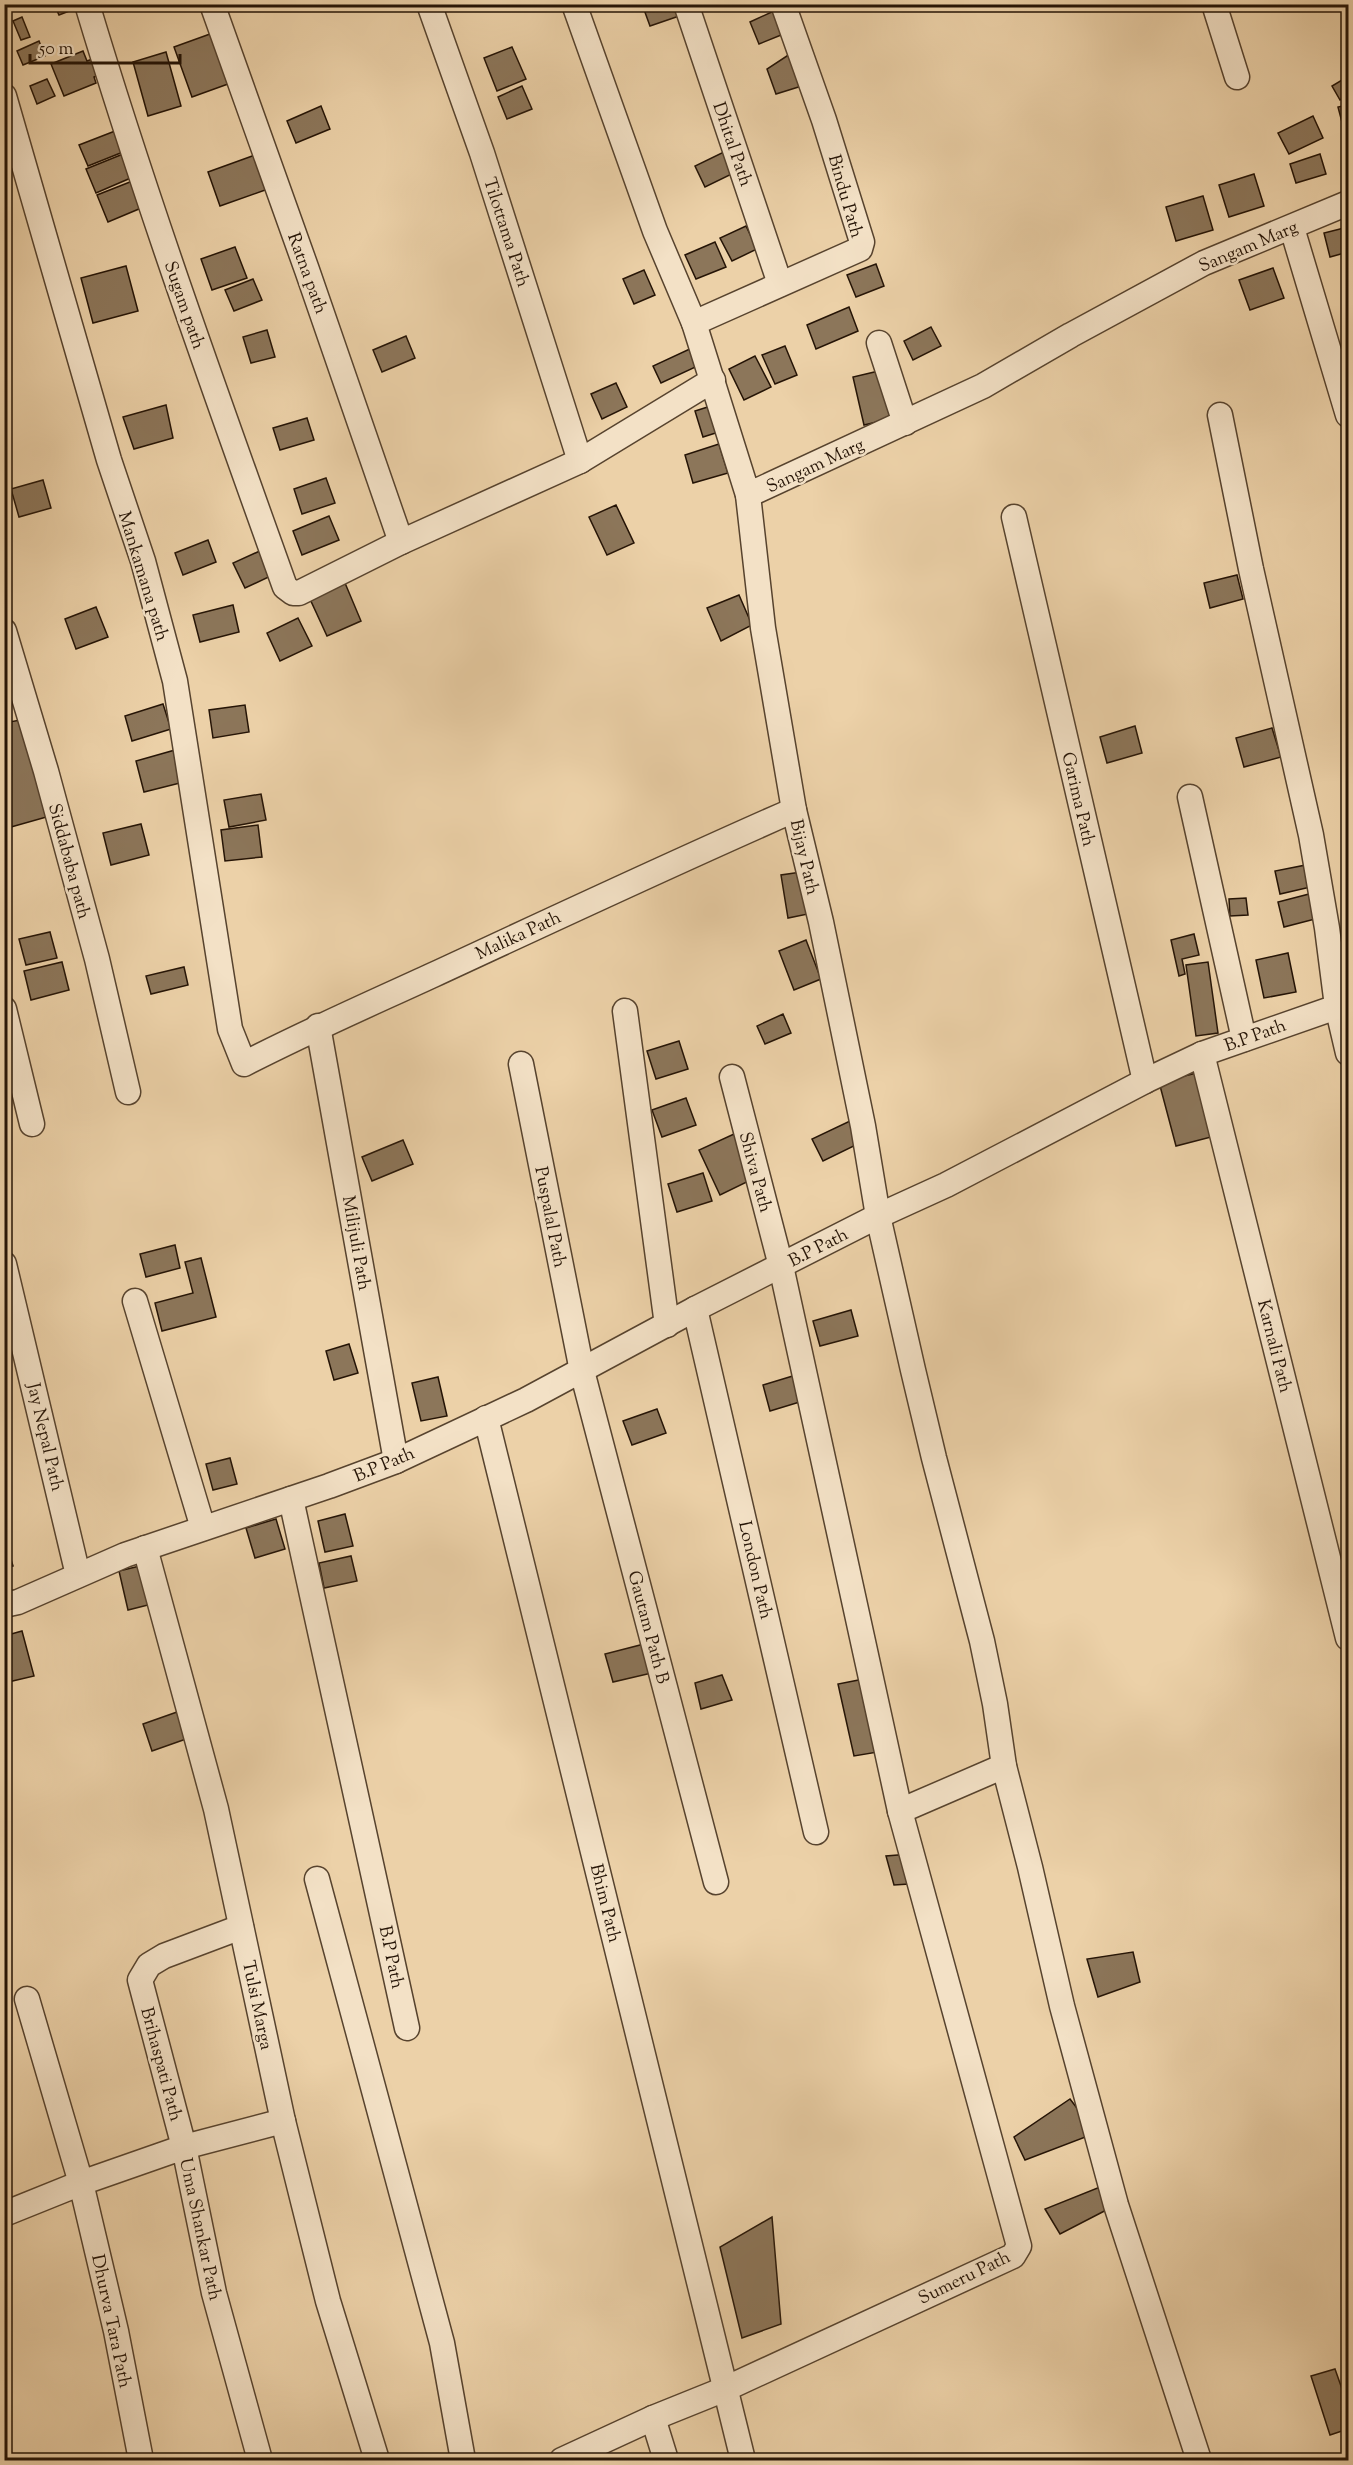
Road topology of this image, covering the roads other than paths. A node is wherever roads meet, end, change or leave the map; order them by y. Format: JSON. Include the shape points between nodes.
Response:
{"nodes":[{"id":1,"x":87,"y":4,"type":"edge"},
{"id":2,"x":212,"y":4,"type":"edge"},
{"id":3,"x":429,"y":4,"type":"edge"},
{"id":4,"x":574,"y":4,"type":"edge"},
{"id":5,"x":686,"y":4,"type":"edge"},
{"id":6,"x":783,"y":4,"type":"edge"},
{"id":7,"x":1214,"y":4,"type":"edge"},
{"id":8,"x":1237,"y":78,"type":"dead end"},
{"id":9,"x":4,"y":96,"type":"edge"},
{"id":10,"x":1348,"y":203,"type":"edge"},
{"id":11,"x":1292,"y":228,"type":"junction"},
{"id":12,"x":780,"y":284,"type":"junction"},
{"id":13,"x":694,"y":323,"type":"junction"},
{"id":14,"x":879,"y":343,"type":"dead end"},
{"id":15,"x":713,"y":380,"type":"junction"},
{"id":16,"x":1220,"y":415,"type":"dead end"},
{"id":17,"x":1348,"y":415,"type":"edge"},
{"id":18,"x":905,"y":423,"type":"junction"},
{"id":19,"x":580,"y":462,"type":"junction"},
{"id":20,"x":748,"y":495,"type":"junction"},
{"id":21,"x":1014,"y":517,"type":"dead end"},
{"id":22,"x":400,"y":542,"type":"junction"},
{"id":23,"x":4,"y":631,"type":"edge"},
{"id":24,"x":15,"y":710,"type":"edge"},
{"id":25,"x":1190,"y":797,"type":"dead end"},
{"id":26,"x":794,"y":810,"type":"junction"},
{"id":27,"x":1343,"y":1004,"type":"edge"},
{"id":28,"x":4,"y":1009,"type":"edge"},
{"id":29,"x":625,"y":1011,"type":"dead end"},
{"id":30,"x":318,"y":1026,"type":"junction"},
{"id":31,"x":1244,"y":1040,"type":"junction"},
{"id":32,"x":1348,"y":1053,"type":"edge"},
{"id":33,"x":1202,"y":1054,"type":"junction"},
{"id":34,"x":244,"y":1064,"type":"joint"},
{"id":35,"x":521,"y":1064,"type":"dead end"},
{"id":36,"x":732,"y":1077,"type":"dead end"},
{"id":37,"x":1145,"y":1081,"type":"junction"},
{"id":38,"x":128,"y":1092,"type":"dead end"},
{"id":39,"x":32,"y":1124,"type":"dead end"},
{"id":40,"x":878,"y":1216,"type":"junction"},
{"id":41,"x":4,"y":1264,"type":"edge"},
{"id":42,"x":780,"y":1266,"type":"junction"},
{"id":43,"x":135,"y":1301,"type":"dead end"},
{"id":44,"x":695,"y":1309,"type":"junction"},
{"id":45,"x":667,"y":1324,"type":"junction"},
{"id":46,"x":582,"y":1371,"type":"junction"},
{"id":47,"x":486,"y":1418,"type":"junction"},
{"id":48,"x":396,"y":1461,"type":"junction"},
{"id":49,"x":291,"y":1499,"type":"junction"},
{"id":50,"x":203,"y":1528,"type":"junction"},
{"id":51,"x":145,"y":1548,"type":"junction"},
{"id":52,"x":78,"y":1575,"type":"junction"},
{"id":53,"x":4,"y":1605,"type":"edge"},
{"id":54,"x":1348,"y":1638,"type":"edge"},
{"id":55,"x":1004,"y":1766,"type":"junction"},
{"id":56,"x":900,"y":1811,"type":"junction"},
{"id":57,"x":816,"y":1832,"type":"dead end"},
{"id":58,"x":317,"y":1879,"type":"dead end"},
{"id":59,"x":716,"y":1882,"type":"dead end"},
{"id":60,"x":241,"y":1927,"type":"junction"},
{"id":61,"x":27,"y":1999,"type":"dead end"},
{"id":62,"x":407,"y":2028,"type":"dead end"},
{"id":63,"x":283,"y":2121,"type":"junction"},
{"id":64,"x":184,"y":2147,"type":"junction"},
{"id":65,"x":81,"y":2183,"type":"junction"},
{"id":66,"x":4,"y":2214,"type":"edge"},
{"id":67,"x":725,"y":2389,"type":"junction"},
{"id":68,"x":653,"y":2418,"type":"junction"},
{"id":69,"x":141,"y":2460,"type":"edge"},
{"id":70,"x":260,"y":2460,"type":"edge"},
{"id":71,"x":377,"y":2460,"type":"edge"},
{"id":72,"x":463,"y":2460,"type":"edge"},
{"id":73,"x":561,"y":2460,"type":"edge"},
{"id":74,"x":666,"y":2460,"type":"edge"},
{"id":75,"x":743,"y":2460,"type":"edge"},
{"id":76,"x":1199,"y":2460,"type":"edge"}],
"edges":[{"from":1,"to":22,"type":"street","name":"Sugam path","via":[[120,115],[285,587],[299,593]]},
{"from":2,"to":22,"type":"street","name":"Ratna path"},
{"from":3,"to":19,"type":"street","name":"Tilottama Path","via":[[482,153]]},
{"from":4,"to":13,"type":"street","name":"Sangam Marg","via":[[655,231]]},
{"from":5,"to":12,"type":"street","name":"Dhital Path"},
{"from":6,"to":12,"type":"street","name":"Bindu Path","via":[[862,243],[858,252]]},
{"from":7,"to":8,"type":"street"},
{"from":9,"to":34,"type":"street","name":"Mankamana path","via":[[175,681],[230,1029]]},
{"from":10,"to":11,"type":"street","name":"Sangam Marg"},
{"from":11,"to":17,"type":"street"},
{"from":11,"to":18,"type":"street","name":"Sangam Marg","via":[[1204,263],[983,386]]},
{"from":12,"to":13,"type":"street","name":"Bindu Path"},
{"from":13,"to":15,"type":"street","name":"Sangam Marg"},
{"from":14,"to":18,"type":"street"},
{"from":15,"to":19,"type":"street"},
{"from":15,"to":20,"type":"street","name":"Sangam Marg"},
{"from":16,"to":27,"type":"street","via":[[1311,835]]},
{"from":18,"to":20,"type":"street","name":"Sangam Marg"},
{"from":19,"to":22,"type":"street"},
{"from":20,"to":26,"type":"street","name":"Bijay Path","via":[[763,628]]},
{"from":21,"to":37,"type":"street","name":"Garima Path"},
{"from":23,"to":24,"type":"street","name":"Siddababa path"},
{"from":24,"to":38,"type":"street","name":"Siddababa path","via":[[46,771]]},
{"from":25,"to":31,"type":"street"},
{"from":26,"to":30,"type":"street","name":"Malika Path"},
{"from":26,"to":40,"type":"street","name":"Bijay Path","via":[[826,945]]},
{"from":27,"to":31,"type":"street","name":"B.P Path"},
{"from":27,"to":32,"type":"street"},
{"from":28,"to":39,"type":"street"},
{"from":29,"to":45,"type":"street"},
{"from":30,"to":34,"type":"street","name":"Malika Path"},
{"from":30,"to":48,"type":"street","name":"Milijuli Path"},
{"from":31,"to":33,"type":"street","name":"B.P Path"},
{"from":33,"to":37,"type":"street","name":"B.P Path"},
{"from":33,"to":54,"type":"street","name":"Karnali Path"},
{"from":35,"to":46,"type":"street","name":"Puspalal Path"},
{"from":36,"to":42,"type":"street","name":"Shiva Path"},
{"from":37,"to":40,"type":"street","name":"B.P Path","via":[[946,1185]]},
{"from":40,"to":42,"type":"street","name":"B.P Path"},
{"from":40,"to":55,"type":"street","name":"Bijay Path","via":[[934,1458],[982,1641]]},
{"from":41,"to":52,"type":"street","name":"Jay Nepal Path"},
{"from":42,"to":44,"type":"street","name":"B.P Path"},
{"from":42,"to":56,"type":"street","name":"Shiva Path"},
{"from":43,"to":50,"type":"street"},
{"from":44,"to":45,"type":"street","name":"B.P Path"},
{"from":44,"to":57,"type":"street","name":"London Path"},
{"from":45,"to":46,"type":"street","name":"B.P Path"},
{"from":46,"to":47,"type":"street","name":"B.P Path"},
{"from":46,"to":59,"type":"street","name":"Gautam Path B"},
{"from":47,"to":48,"type":"street","name":"B.P Path"},
{"from":47,"to":67,"type":"street","name":"Bhim Path"},
{"from":48,"to":49,"type":"street","name":"B.P Path"},
{"from":49,"to":50,"type":"street","name":"B.P Path"},
{"from":49,"to":62,"type":"street","name":"B.P Path"},
{"from":50,"to":51,"type":"street","name":"B.P Path"},
{"from":51,"to":52,"type":"street","name":"B.P Path"},
{"from":51,"to":60,"type":"street","name":"Tulsi Marga","via":[[216,1809]]},
{"from":52,"to":53,"type":"street","name":"B.P Path"},
{"from":55,"to":56,"type":"street"},
{"from":55,"to":76,"type":"street","name":"Bijay Path","via":[[1062,2006],[1116,2205]]},
{"from":56,"to":67,"type":"street","name":"Sumeru Path","via":[[1019,2246],[1013,2256]]},
{"from":58,"to":72,"type":"street","via":[[442,2343]]},
{"from":60,"to":63,"type":"street","name":"Tulsi Marga"},
{"from":60,"to":64,"type":"street","name":"Brihaspati Path","via":[[164,1956],[149,1965],[140,1980]]},
{"from":61,"to":65,"type":"street","name":"Dhurva Tara Path"},
{"from":63,"to":64,"type":"street"},
{"from":63,"to":71,"type":"street","name":"Tulsi Marga","via":[[328,2301]]},
{"from":64,"to":65,"type":"street","name":"Uma Shankar Path"},
{"from":64,"to":70,"type":"street","name":"Uma Shankar Path","via":[[214,2293]]},
{"from":65,"to":66,"type":"street","name":"Uma Shankar Path"},
{"from":65,"to":69,"type":"street","name":"Dhurva Tara Path"},
{"from":67,"to":68,"type":"street","name":"Sumeru Path"},
{"from":67,"to":75,"type":"street","name":"Bhim Path"},
{"from":68,"to":73,"type":"street","name":"Sumeru Path"},
{"from":68,"to":74,"type":"street"}]}
